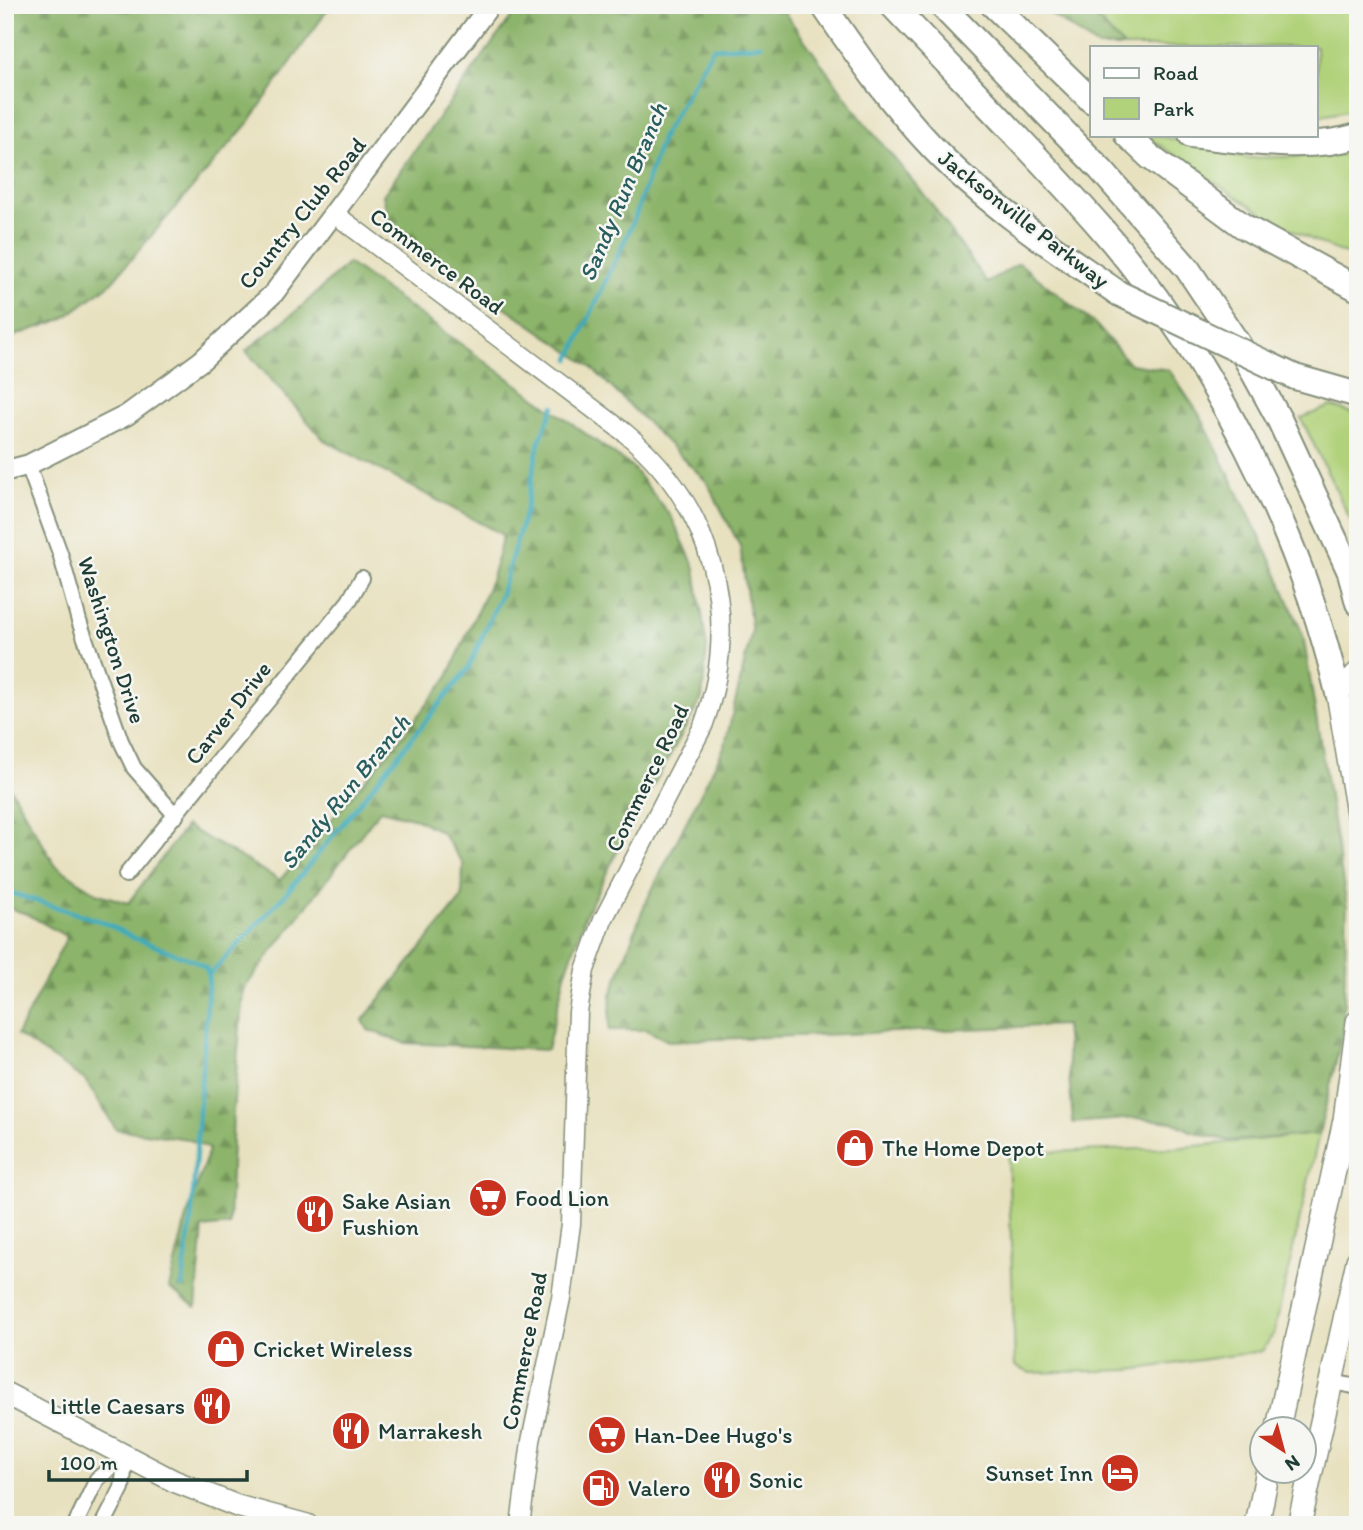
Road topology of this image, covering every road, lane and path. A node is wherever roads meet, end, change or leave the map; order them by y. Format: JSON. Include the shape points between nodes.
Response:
{"nodes":[{"id":1,"x":490,"y":5,"type":"edge"},
{"id":2,"x":824,"y":5,"type":"edge"},
{"id":3,"x":892,"y":5,"type":"edge"},
{"id":4,"x":941,"y":5,"type":"edge"},
{"id":5,"x":993,"y":5,"type":"edge"},
{"id":6,"x":1031,"y":43,"type":"junction"},
{"id":7,"x":1090,"y":87,"type":"edge"},
{"id":8,"x":1090,"y":99,"type":"edge"},
{"id":9,"x":1128,"y":136,"type":"edge"},
{"id":10,"x":1200,"y":136,"type":"edge"},
{"id":11,"x":1358,"y":136,"type":"edge"},
{"id":12,"x":336,"y":215,"type":"junction"},
{"id":13,"x":1358,"y":289,"type":"edge"},
{"id":14,"x":1358,"y":395,"type":"edge"},
{"id":15,"x":27,"y":465,"type":"junction"},
{"id":16,"x":5,"y":471,"type":"edge"},
{"id":17,"x":362,"y":578,"type":"dead end"},
{"id":18,"x":1358,"y":603,"type":"edge"},
{"id":19,"x":1358,"y":671,"type":"edge"},
{"id":20,"x":1338,"y":692,"type":"junction"},
{"id":21,"x":1358,"y":813,"type":"edge"},
{"id":22,"x":176,"y":816,"type":"junction"},
{"id":23,"x":126,"y":875,"type":"dead end"},
{"id":24,"x":1358,"y":1022,"type":"edge"},
{"id":25,"x":1358,"y":1261,"type":"edge"},
{"id":26,"x":1358,"y":1284,"type":"edge"},
{"id":27,"x":1347,"y":1314,"type":"junction"},
{"id":28,"x":1332,"y":1382,"type":"junction"},
{"id":29,"x":1358,"y":1387,"type":"edge"},
{"id":30,"x":5,"y":1394,"type":"edge"},
{"id":31,"x":1281,"y":1414,"type":"edge"},
{"id":32,"x":127,"y":1455,"type":"junction"},
{"id":33,"x":1265,"y":1484,"type":"edge"},
{"id":34,"x":75,"y":1525,"type":"edge"},
{"id":35,"x":103,"y":1525,"type":"edge"},
{"id":36,"x":307,"y":1525,"type":"edge"},
{"id":37,"x":520,"y":1525,"type":"edge"},
{"id":38,"x":1256,"y":1525,"type":"edge"},
{"id":39,"x":1299,"y":1525,"type":"edge"}],
"edges":[{"from":1,"to":12,"type":"main road","name":"Country Club Road"},
{"from":2,"to":14,"type":"highway","name":"Jacksonville Parkway","bridge":true,"via":[[896,107],[935,150],[1033,233],[1118,293],[1295,377]]},
{"from":3,"to":20,"type":"highway","via":[[1103,230],[1165,311],[1261,477],[1304,573]]},
{"from":4,"to":18,"type":"highway","via":[[1101,170],[1187,268],[1238,344],[1280,421],[1350,572]]},
{"from":5,"to":6,"type":"highway"},
{"from":6,"to":7,"type":"highway"},
{"from":6,"to":8,"type":"highway"},
{"from":9,"to":13,"type":"highway","via":[[1243,226]]},
{"from":10,"to":11,"type":"highway","via":[[1272,144]]},
{"from":12,"to":15,"type":"main road","name":"Country Club Road","via":[[274,293],[201,361],[127,415]]},
{"from":12,"to":37,"type":"street","name":"Commerce Road","via":[[643,448],[688,505],[717,581],[722,638],[713,697],[703,726],[603,920],[585,970],[578,1012],[571,1224]]},
{"from":15,"to":16,"type":"main road","name":"Country Club Road"},
{"from":15,"to":22,"type":"street","name":"Washington Drive","via":[[121,741],[134,768]]},
{"from":17,"to":22,"type":"street","name":"Carver Drive","via":[[349,601]]},
{"from":19,"to":20,"type":"main road"},
{"from":20,"to":21,"type":"highway"},
{"from":22,"to":23,"type":"street","name":"Carver Drive"},
{"from":24,"to":31,"type":"highway","via":[[1345,1120]]},
{"from":25,"to":27,"type":"highway"},
{"from":26,"to":27,"type":"main road"},
{"from":27,"to":28,"type":"highway"},
{"from":28,"to":29,"type":"street"},
{"from":28,"to":39,"type":"highway"},
{"from":30,"to":32,"type":"main road"},
{"from":32,"to":34,"type":"street","via":[[97,1479]]},
{"from":32,"to":35,"type":"street","via":[[122,1488]]},
{"from":32,"to":36,"type":"main road","via":[[216,1498]]},
{"from":33,"to":38,"type":"highway"}]}
